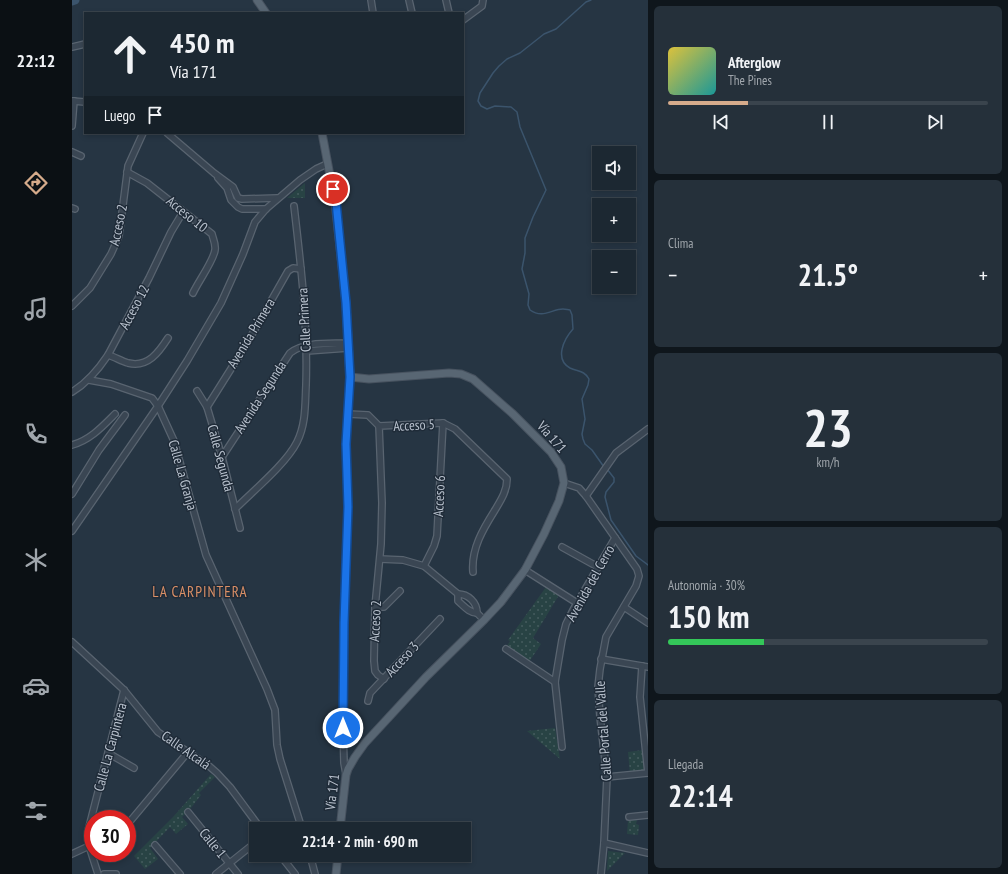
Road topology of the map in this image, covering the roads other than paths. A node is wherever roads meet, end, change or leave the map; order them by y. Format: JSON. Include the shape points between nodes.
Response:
{"nodes":[{"id":1,"x":257,"y":0,"type":"edge"},
{"id":2,"x":371,"y":0,"type":"edge"},
{"id":3,"x":409,"y":0,"type":"edge"},
{"id":4,"x":446,"y":0,"type":"edge"},
{"id":5,"x":482,"y":3,"type":"edge"},
{"id":6,"x":265,"y":12,"type":"edge"},
{"id":7,"x":373,"y":12,"type":"edge"},
{"id":8,"x":412,"y":12,"type":"edge"},
{"id":9,"x":449,"y":12,"type":"edge"},
{"id":10,"x":464,"y":19,"type":"edge"},
{"id":11,"x":84,"y":44,"type":"edge"},
{"id":12,"x":72,"y":47,"type":"edge"},
{"id":13,"x":73,"y":101,"type":"edge"},
{"id":14,"x":84,"y":102,"type":"edge"},
{"id":15,"x":72,"y":126,"type":"edge"},
{"id":16,"x":143,"y":134,"type":"edge"},
{"id":17,"x":168,"y":134,"type":"edge"},
{"id":18,"x":322,"y":134,"type":"edge"},
{"id":19,"x":72,"y":152,"type":"edge"},
{"id":20,"x":81,"y":156,"type":"dead end"},
{"id":21,"x":328,"y":164,"type":"junction"},
{"id":22,"x":127,"y":172,"type":"junction"},
{"id":23,"x":214,"y":173,"type":"junction"},
{"id":24,"x":278,"y":198,"type":"junction"},
{"id":25,"x":294,"y":206,"type":"dead end"},
{"id":26,"x":266,"y":209,"type":"junction"},
{"id":27,"x":183,"y":212,"type":"junction"},
{"id":28,"x":301,"y":269,"type":"junction"},
{"id":29,"x":193,"y":293,"type":"dead end"},
{"id":30,"x":72,"y":306,"type":"edge"},
{"id":31,"x":168,"y":338,"type":"dead end"},
{"id":32,"x":348,"y":345,"type":"junction"},
{"id":33,"x":306,"y":348,"type":"junction"},
{"id":34,"x":108,"y":355,"type":"junction"},
{"id":35,"x":350,"y":377,"type":"junction"},
{"id":36,"x":89,"y":380,"type":"junction"},
{"id":37,"x":197,"y":391,"type":"dead end"},
{"id":38,"x":72,"y":392,"type":"edge"},
{"id":39,"x":158,"y":406,"type":"junction"},
{"id":40,"x":206,"y":407,"type":"junction"},
{"id":41,"x":115,"y":414,"type":"dead end"},
{"id":42,"x":348,"y":414,"type":"junction"},
{"id":43,"x":125,"y":415,"type":"dead end"},
{"id":44,"x":108,"y":420,"type":"junction"},
{"id":45,"x":443,"y":423,"type":"junction"},
{"id":46,"x":116,"y":426,"type":"junction"},
{"id":47,"x":379,"y":426,"type":"junction"},
{"id":48,"x":648,"y":429,"type":"edge"},
{"id":49,"x":72,"y":445,"type":"edge"},
{"id":50,"x":222,"y":457,"type":"junction"},
{"id":51,"x":564,"y":483,"type":"junction"},
{"id":52,"x":72,"y":494,"type":"edge"},
{"id":53,"x":586,"y":496,"type":"junction"},
{"id":54,"x":235,"y":508,"type":"junction"},
{"id":55,"x":240,"y":528,"type":"dead end"},
{"id":56,"x":72,"y":531,"type":"edge"},
{"id":57,"x":615,"y":538,"type":"junction"},
{"id":58,"x":562,"y":547,"type":"dead end"},
{"id":59,"x":380,"y":559,"type":"junction"},
{"id":60,"x":424,"y":566,"type":"junction"},
{"id":61,"x":598,"y":567,"type":"junction"},
{"id":62,"x":525,"y":570,"type":"junction"},
{"id":63,"x":473,"y":572,"type":"dead end"},
{"id":64,"x":400,"y":591,"type":"dead end"},
{"id":65,"x":458,"y":594,"type":"junction"},
{"id":66,"x":577,"y":603,"type":"junction"},
{"id":67,"x":375,"y":607,"type":"junction"},
{"id":68,"x":624,"y":608,"type":"junction"},
{"id":69,"x":477,"y":613,"type":"junction"},
{"id":70,"x":440,"y":618,"type":"dead end"},
{"id":71,"x":484,"y":620,"type":"junction"},
{"id":72,"x":648,"y":624,"type":"edge"},
{"id":73,"x":72,"y":642,"type":"edge"},
{"id":74,"x":506,"y":649,"type":"dead end"},
{"id":75,"x":601,"y":659,"type":"junction"},
{"id":76,"x":645,"y":666,"type":"edge"},
{"id":77,"x":384,"y":679,"type":"junction"},
{"id":78,"x":555,"y":682,"type":"junction"},
{"id":79,"x":124,"y":690,"type":"junction"},
{"id":80,"x":368,"y":701,"type":"dead end"},
{"id":81,"x":562,"y":747,"type":"dead end"},
{"id":82,"x":188,"y":752,"type":"junction"},
{"id":83,"x":108,"y":753,"type":"junction"},
{"id":84,"x":134,"y":768,"type":"dead end"},
{"id":85,"x":648,"y":773,"type":"edge"},
{"id":86,"x":346,"y":775,"type":"junction"},
{"id":87,"x":607,"y":777,"type":"junction"},
{"id":88,"x":96,"y":810,"type":"edge"},
{"id":89,"x":188,"y":812,"type":"dead end"},
{"id":90,"x":136,"y":814,"type":"edge"},
{"id":91,"x":648,"y":815,"type":"edge"},
{"id":92,"x":629,"y":817,"type":"dead end"},
{"id":93,"x":256,"y":822,"type":"edge"},
{"id":94,"x":300,"y":822,"type":"edge"},
{"id":95,"x":341,"y":822,"type":"edge"},
{"id":96,"x":604,"y":843,"type":"junction"},
{"id":97,"x":155,"y":845,"type":"dead end"},
{"id":98,"x":84,"y":848,"type":"edge"},
{"id":99,"x":249,"y":848,"type":"edge"},
{"id":100,"x":648,"y":853,"type":"edge"},
{"id":101,"x":72,"y":854,"type":"edge"},
{"id":102,"x":94,"y":862,"type":"edge"},
{"id":103,"x":286,"y":862,"type":"edge"},
{"id":104,"x":312,"y":862,"type":"edge"},
{"id":105,"x":337,"y":862,"type":"edge"},
{"id":106,"x":230,"y":863,"type":"junction"},
{"id":107,"x":98,"y":874,"type":"edge"},
{"id":108,"x":104,"y":874,"type":"edge"},
{"id":109,"x":116,"y":874,"type":"edge"},
{"id":110,"x":180,"y":874,"type":"edge"},
{"id":111,"x":216,"y":874,"type":"edge"},
{"id":112,"x":238,"y":874,"type":"edge"},
{"id":113,"x":295,"y":874,"type":"edge"},
{"id":114,"x":315,"y":874,"type":"edge"},
{"id":115,"x":336,"y":874,"type":"edge"},
{"id":116,"x":601,"y":874,"type":"edge"}],
"edges":[{"from":1,"to":6,"type":"main road"},
{"from":2,"to":7,"type":"street"},
{"from":3,"to":8,"type":"street"},
{"from":4,"to":9,"type":"street"},
{"from":5,"to":10,"type":"street"},
{"from":11,"to":12,"type":"street"},
{"from":13,"to":14,"type":"street"},
{"from":13,"to":15,"type":"street"},
{"from":16,"to":22,"type":"street","name":"Acceso 2"},
{"from":17,"to":23,"type":"street"},
{"from":18,"to":21,"type":"main road"},
{"from":19,"to":20,"type":"street"},
{"from":21,"to":24,"type":"street","via":[[316,169]]},
{"from":21,"to":32,"type":"main road","via":[[336,202]]},
{"from":22,"to":27,"type":"street","name":"Acceso 10","via":[[164,195]]},
{"from":22,"to":30,"type":"street","name":"Acceso 2","via":[[119,236],[90,288]]},
{"from":23,"to":24,"type":"street","via":[[233,186],[238,198]]},
{"from":23,"to":26,"type":"street","via":[[238,207]]},
{"from":24,"to":26,"type":"street"},
{"from":25,"to":28,"type":"street","name":"Calle Primera"},
{"from":26,"to":39,"type":"street","via":[[255,222],[221,303]]},
{"from":27,"to":29,"type":"street","name":"Acceso 10","via":[[212,234],[215,250]]},
{"from":27,"to":34,"type":"street","name":"Acceso 12"},
{"from":28,"to":33,"type":"street","name":"Calle Primera"},
{"from":28,"to":40,"type":"street","name":"Avenida Primera","via":[[293,268],[288,271],[246,345]]},
{"from":31,"to":34,"type":"street","via":[[152,359],[141,363],[129,363]]},
{"from":32,"to":33,"type":"street"},
{"from":32,"to":35,"type":"main road"},
{"from":33,"to":50,"type":"street","name":"Avenida Segunda","via":[[296,348],[285,359]]},
{"from":33,"to":54,"type":"street","name":"Calle Primera","via":[[305,417],[301,433],[288,456]]},
{"from":34,"to":36,"type":"street","name":"Acceso 12"},
{"from":35,"to":42,"type":"street"},
{"from":35,"to":51,"type":"main road","name":"Vía 171","via":[[369,379],[449,373],[473,379],[551,452],[561,467]]},
{"from":36,"to":38,"type":"street","name":"Acceso 12"},
{"from":36,"to":39,"type":"street","via":[[111,384],[152,398]]},
{"from":37,"to":40,"type":"street","name":"Calle Segunda"},
{"from":39,"to":56,"type":"street"},
{"from":39,"to":94,"type":"street","name":"Calle La Granja","via":[[174,441],[206,555],[275,710],[280,759]]},
{"from":40,"to":50,"type":"street","name":"Calle Segunda"},
{"from":41,"to":44,"type":"street"},
{"from":42,"to":47,"type":"street","via":[[368,415]]},
{"from":42,"to":86,"type":"street","via":[[343,728]]},
{"from":43,"to":46,"type":"street"},
{"from":44,"to":46,"type":"street"},
{"from":44,"to":49,"type":"street","via":[[86,439]]},
{"from":45,"to":47,"type":"street","name":"Acceso 5"},
{"from":45,"to":60,"type":"street","name":"Acceso 6","via":[[437,536]]},
{"from":45,"to":63,"type":"street","name":"Acceso 5","via":[[455,429],[507,479],[505,493],[474,550]]},
{"from":46,"to":52,"type":"street"},
{"from":47,"to":59,"type":"street","name":"Acceso 5","via":[[382,503]]},
{"from":48,"to":53,"type":"street","via":[[616,453]]},
{"from":50,"to":54,"type":"street","name":"Calle Segunda"},
{"from":51,"to":53,"type":"street","name":"Calle Portal del Valle","via":[[578,488]]},
{"from":51,"to":62,"type":"main road","name":"Vía 171","via":[[559,501]]},
{"from":53,"to":57,"type":"street","name":"Calle Portal del Valle"},
{"from":54,"to":55,"type":"street","name":"Calle Segunda"},
{"from":57,"to":61,"type":"street","name":"Avenida del Cerro"},
{"from":57,"to":68,"type":"street","name":"Calle Portal del Valle","via":[[637,569],[638,576],[636,586]]},
{"from":58,"to":61,"type":"street"},
{"from":59,"to":60,"type":"street","via":[[403,560]]},
{"from":59,"to":67,"type":"street","name":"Acceso 2"},
{"from":60,"to":65,"type":"street"},
{"from":61,"to":66,"type":"street","name":"Avenida del Cerro"},
{"from":62,"to":66,"type":"street"},
{"from":62,"to":71,"type":"main road","name":"Vía 171"},
{"from":64,"to":67,"type":"street","via":[[384,607]]},
{"from":65,"to":69,"type":"street","via":[[458,601],[472,613]]},
{"from":65,"to":69,"type":"street","via":[[464,594],[471,599],[477,607]]},
{"from":66,"to":78,"type":"street","name":"Avenida del Cerro","via":[[566,624]]},
{"from":67,"to":77,"type":"street","name":"Acceso 2","via":[[374,665],[375,670]]},
{"from":68,"to":72,"type":"street"},
{"from":68,"to":75,"type":"street","name":"Calle Portal del Valle","via":[[606,638]]},
{"from":69,"to":71,"type":"street"},
{"from":70,"to":77,"type":"street","name":"Acceso 3"},
{"from":71,"to":86,"type":"main road","name":"Vía 171","via":[[426,677],[365,743]]},
{"from":73,"to":79,"type":"street","name":"Calle Alcalá"},
{"from":74,"to":78,"type":"street"},
{"from":75,"to":76,"type":"street"},
{"from":75,"to":87,"type":"street","name":"Calle Portal del Valle","via":[[598,687]]},
{"from":76,"to":85,"type":"street","via":[[640,697]]},
{"from":77,"to":80,"type":"street","name":"Acceso 3","via":[[370,693]]},
{"from":78,"to":81,"type":"street","name":"Avenida del Cerro"},
{"from":79,"to":82,"type":"street","name":"Calle Alcalá","via":[[158,732]]},
{"from":79,"to":83,"type":"street","name":"Calle La Carpintera"},
{"from":82,"to":90,"type":"street"},
{"from":82,"to":93,"type":"street","name":"Calle Alcalá","via":[[221,778]]},
{"from":83,"to":84,"type":"street"},
{"from":83,"to":88,"type":"street","name":"Calle La Carpintera"},
{"from":85,"to":87,"type":"street"},
{"from":86,"to":95,"type":"main road","name":"Vía 171"},
{"from":87,"to":96,"type":"street","name":"Calle Portal del Valle"},
{"from":89,"to":106,"type":"street","name":"Calle 1"},
{"from":91,"to":92,"type":"street"},
{"from":96,"to":100,"type":"street"},
{"from":96,"to":116,"type":"street","name":"Calle Portal del Valle"},
{"from":97,"to":110,"type":"street"},
{"from":98,"to":101,"type":"street"},
{"from":99,"to":106,"type":"street"},
{"from":102,"to":107,"type":"street","name":"Calle La Carpintera"},
{"from":103,"to":113,"type":"street"},
{"from":104,"to":114,"type":"street"},
{"from":105,"to":115,"type":"main road"},
{"from":106,"to":111,"type":"street"},
{"from":106,"to":112,"type":"street","name":"Calle 1"},
{"from":108,"to":109,"type":"street"}]}
